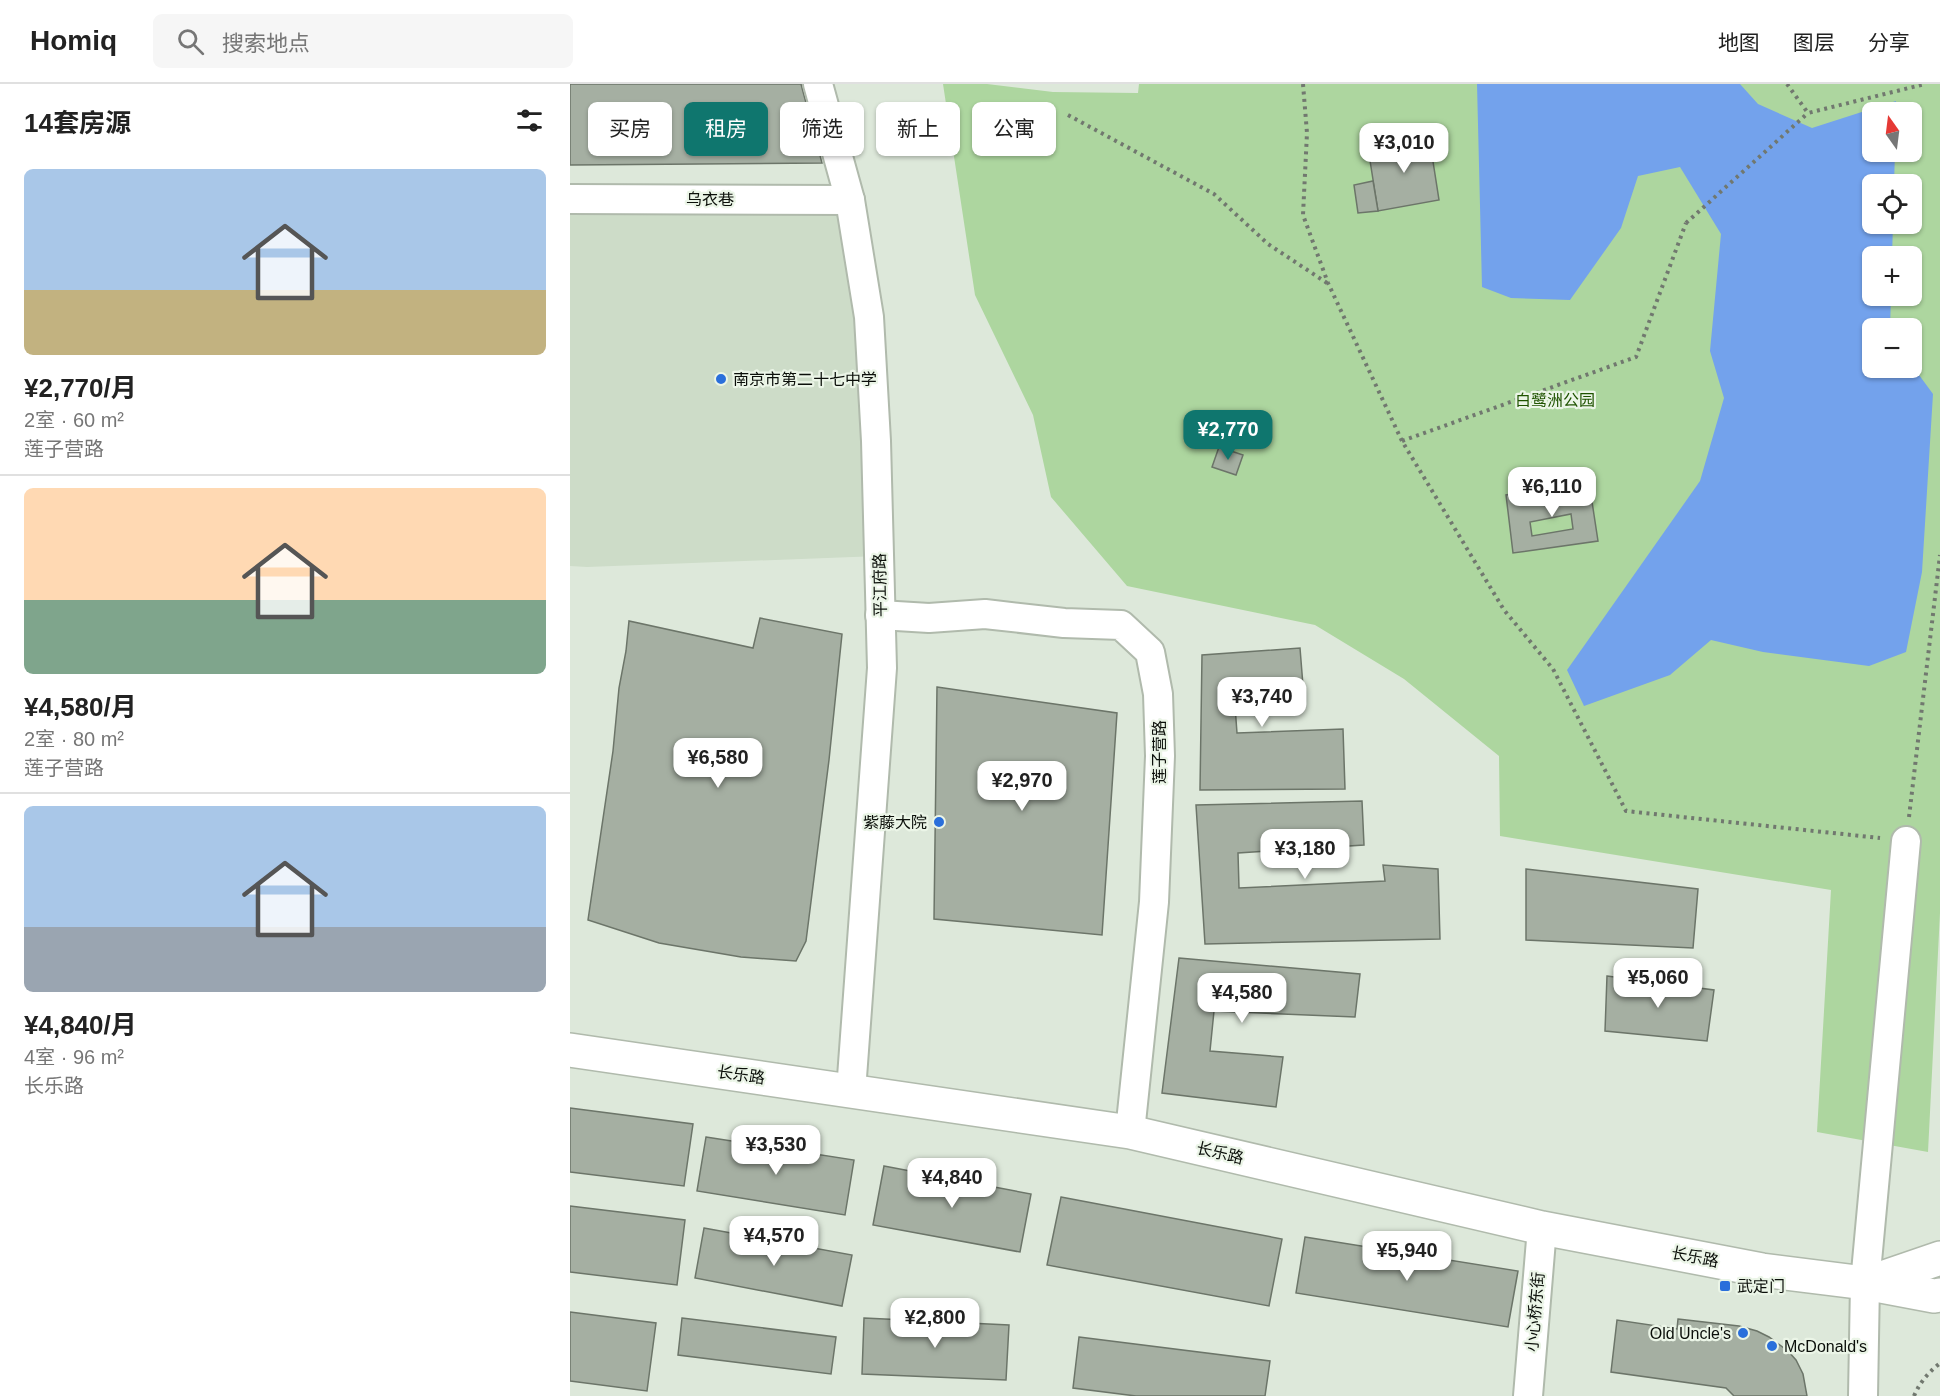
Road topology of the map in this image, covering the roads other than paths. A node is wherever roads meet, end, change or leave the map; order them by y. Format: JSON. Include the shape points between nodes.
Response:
{"nodes":[{"id":1,"x":818,"y":84,"type":"edge"},
{"id":2,"x":570,"y":199,"type":"edge"},
{"id":3,"x":850,"y":200,"type":"junction"},
{"id":4,"x":880,"y":615,"type":"junction"},
{"id":5,"x":1906,"y":841,"type":"road end"},
{"id":6,"x":570,"y":1050,"type":"edge"},
{"id":7,"x":852,"y":1091,"type":"junction"},
{"id":8,"x":1130,"y":1132,"type":"junction"},
{"id":9,"x":1542,"y":1228,"type":"junction"},
{"id":10,"x":1940,"y":1258,"type":"edge"},
{"id":11,"x":1865,"y":1283,"type":"junction"},
{"id":12,"x":1940,"y":1295,"type":"edge"},
{"id":13,"x":1528,"y":1396,"type":"edge"},
{"id":14,"x":1863,"y":1396,"type":"edge"}],
"edges":[{"from":1,"to":3,"type":"street","name":"平江府路"},
{"from":2,"to":3,"type":"street","name":"乌衣巷"},
{"from":3,"to":4,"type":"street","name":"平江府路","via":[[869,317]]},
{"from":4,"to":7,"type":"street","name":"平江府路","via":[[882,668]]},
{"from":4,"to":8,"type":"street","name":"莲子营路","via":[[929,618],[985,614],[1121,625],[1150,652],[1158,694],[1158,837]]},
{"from":5,"to":11,"type":"street"},
{"from":6,"to":7,"type":"main road","name":"长乐路"},
{"from":7,"to":8,"type":"main road","name":"长乐路"},
{"from":8,"to":9,"type":"main road","name":"长乐路"},
{"from":9,"to":11,"type":"main road","name":"长乐路","via":[[1762,1270]]},
{"from":9,"to":13,"type":"street","name":"小心桥东街"},
{"from":10,"to":11,"type":"main road","name":"长乐路"},
{"from":11,"to":12,"type":"main road","name":"长乐路"},
{"from":11,"to":14,"type":"street"}]}
